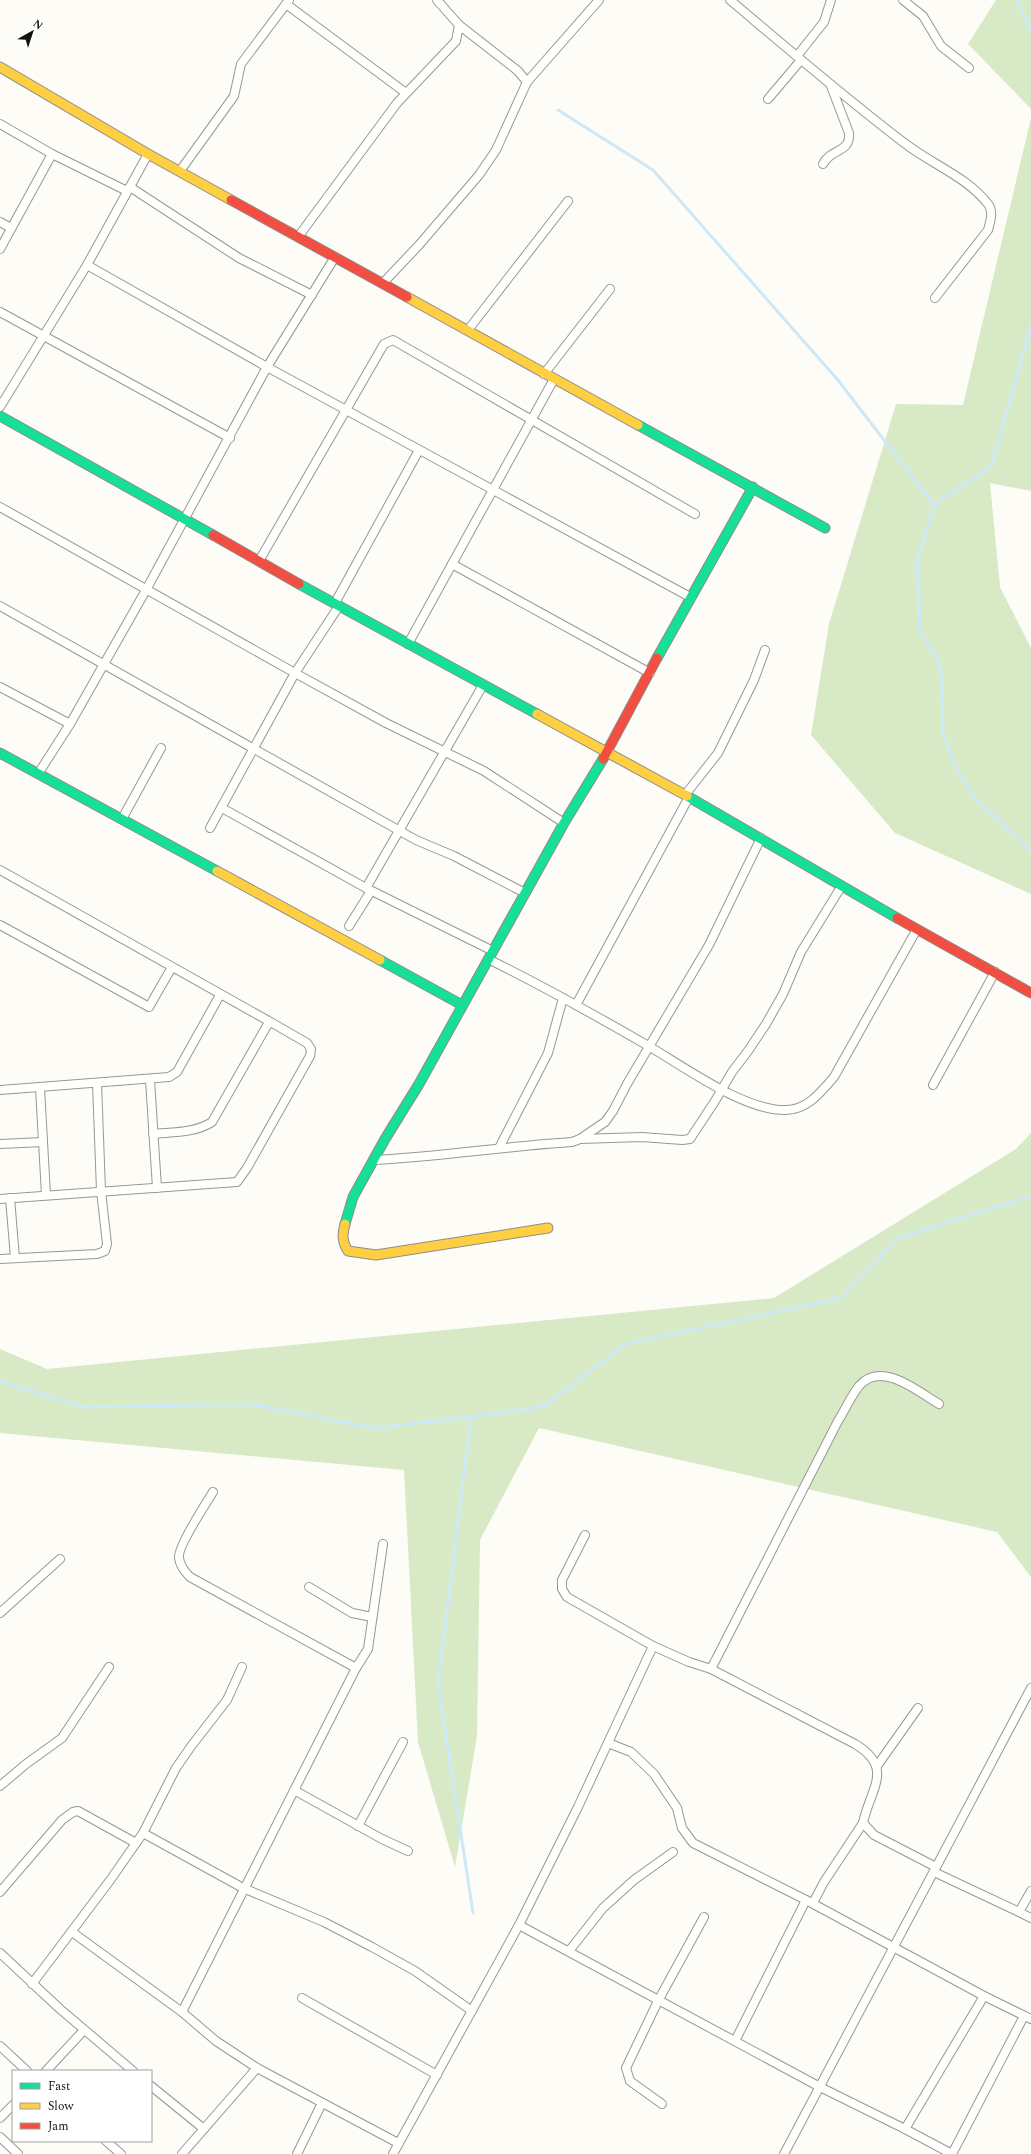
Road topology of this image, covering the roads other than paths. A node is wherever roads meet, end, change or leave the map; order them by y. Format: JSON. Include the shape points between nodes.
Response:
{"nodes":[{"id":1,"x":437,"y":0,"type":"edge"},
{"id":2,"x":599,"y":0,"type":"edge"},
{"id":3,"x":730,"y":0,"type":"edge"},
{"id":4,"x":830,"y":0,"type":"edge"},
{"id":5,"x":903,"y":0,"type":"edge"},
{"id":6,"x":287,"y":2,"type":"edge"},
{"id":7,"x":459,"y":25,"type":"junction"},
{"id":8,"x":799,"y":58,"type":"junction"},
{"id":9,"x":0,"y":67,"type":"edge"},
{"id":10,"x":969,"y":68,"type":"dead end"},
{"id":11,"x":527,"y":82,"type":"junction"},
{"id":12,"x":831,"y":85,"type":"junction"},
{"id":13,"x":406,"y":93,"type":"junction"},
{"id":14,"x":768,"y":99,"type":"dead end"},
{"id":15,"x":0,"y":124,"type":"edge"},
{"id":16,"x":52,"y":154,"type":"junction"},
{"id":17,"x":148,"y":154,"type":"junction"},
{"id":18,"x":822,"y":164,"type":"dead end"},
{"id":19,"x":180,"y":171,"type":"junction"},
{"id":20,"x":129,"y":189,"type":"junction"},
{"id":21,"x":568,"y":201,"type":"dead end"},
{"id":22,"x":0,"y":222,"type":"edge"},
{"id":23,"x":11,"y":228,"type":"junction"},
{"id":24,"x":298,"y":237,"type":"junction"},
{"id":25,"x":0,"y":248,"type":"edge"},
{"id":26,"x":335,"y":257,"type":"junction"},
{"id":27,"x":87,"y":265,"type":"junction"},
{"id":28,"x":383,"y":283,"type":"junction"},
{"id":29,"x":610,"y":289,"type":"dead end"},
{"id":30,"x":312,"y":295,"type":"junction"},
{"id":31,"x":935,"y":298,"type":"dead end"},
{"id":32,"x":0,"y":312,"type":"edge"},
{"id":33,"x":468,"y":330,"type":"junction"},
{"id":34,"x":42,"y":336,"type":"junction"},
{"id":35,"x":267,"y":367,"type":"junction"},
{"id":36,"x":544,"y":374,"type":"junction"},
{"id":37,"x":554,"y":379,"type":"junction"},
{"id":38,"x":0,"y":407,"type":"edge"},
{"id":39,"x":347,"y":411,"type":"junction"},
{"id":40,"x":0,"y":416,"type":"edge"},
{"id":41,"x":532,"y":418,"type":"junction"},
{"id":42,"x":230,"y":438,"type":"junction"},
{"id":43,"x":419,"y":450,"type":"junction"},
{"id":44,"x":753,"y":487,"type":"junction"},
{"id":45,"x":492,"y":490,"type":"junction"},
{"id":46,"x":0,"y":507,"type":"edge"},
{"id":47,"x":695,"y":514,"type":"dead end"},
{"id":48,"x":185,"y":520,"type":"junction"},
{"id":49,"x":825,"y":528,"type":"dead end"},
{"id":50,"x":259,"y":561,"type":"junction"},
{"id":51,"x":452,"y":564,"type":"junction"},
{"id":52,"x":146,"y":590,"type":"junction"},
{"id":53,"x":690,"y":597,"type":"junction"},
{"id":54,"x":337,"y":605,"type":"junction"},
{"id":55,"x":0,"y":606,"type":"edge"},
{"id":56,"x":408,"y":644,"type":"junction"},
{"id":57,"x":765,"y":650,"type":"dead end"},
{"id":58,"x":104,"y":665,"type":"junction"},
{"id":59,"x":295,"y":673,"type":"junction"},
{"id":60,"x":650,"y":673,"type":"junction"},
{"id":61,"x":483,"y":685,"type":"junction"},
{"id":62,"x":0,"y":687,"type":"edge"},
{"id":63,"x":70,"y":724,"type":"junction"},
{"id":64,"x":161,"y":748,"type":"dead end"},
{"id":65,"x":255,"y":749,"type":"junction"},
{"id":66,"x":445,"y":750,"type":"junction"},
{"id":67,"x":0,"y":753,"type":"edge"},
{"id":68,"x":607,"y":753,"type":"junction"},
{"id":69,"x":38,"y":774,"type":"junction"},
{"id":70,"x":687,"y":796,"type":"junction"},
{"id":71,"x":222,"y":808,"type":"junction"},
{"id":72,"x":122,"y":819,"type":"junction"},
{"id":73,"x":564,"y":824,"type":"junction"},
{"id":74,"x":210,"y":828,"type":"dead end"},
{"id":75,"x":399,"y":830,"type":"junction"},
{"id":76,"x":761,"y":838,"type":"junction"},
{"id":77,"x":0,"y":870,"type":"edge"},
{"id":78,"x":841,"y":887,"type":"junction"},
{"id":79,"x":369,"y":889,"type":"junction"},
{"id":80,"x":525,"y":893,"type":"junction"},
{"id":81,"x":0,"y":925,"type":"edge"},
{"id":82,"x":349,"y":926,"type":"dead end"},
{"id":83,"x":917,"y":930,"type":"junction"},
{"id":84,"x":492,"y":951,"type":"junction"},
{"id":85,"x":488,"y":959,"type":"junction"},
{"id":86,"x":172,"y":968,"type":"junction"},
{"id":87,"x":995,"y":972,"type":"junction"},
{"id":88,"x":1031,"y":993,"type":"edge"},
{"id":89,"x":220,"y":995,"type":"junction"},
{"id":90,"x":563,"y":998,"type":"junction"},
{"id":91,"x":462,"y":1005,"type":"junction"},
{"id":92,"x":576,"y":1005,"type":"junction"},
{"id":93,"x":269,"y":1022,"type":"junction"},
{"id":94,"x":649,"y":1046,"type":"junction"},
{"id":95,"x":150,"y":1080,"type":"junction"},
{"id":96,"x":97,"y":1083,"type":"junction"},
{"id":97,"x":933,"y":1085,"type":"dead end"},
{"id":98,"x":40,"y":1088,"type":"junction"},
{"id":99,"x":0,"y":1090,"type":"edge"},
{"id":100,"x":721,"y":1090,"type":"junction"},
{"id":101,"x":153,"y":1134,"type":"junction"},
{"id":102,"x":580,"y":1139,"type":"junction"},
{"id":103,"x":43,"y":1142,"type":"junction"},
{"id":104,"x":0,"y":1144,"type":"edge"},
{"id":105,"x":499,"y":1148,"type":"junction"},
{"id":106,"x":374,"y":1160,"type":"junction"},
{"id":107,"x":157,"y":1188,"type":"junction"},
{"id":108,"x":101,"y":1191,"type":"junction"},
{"id":109,"x":46,"y":1195,"type":"junction"},
{"id":110,"x":10,"y":1198,"type":"junction"},
{"id":111,"x":0,"y":1199,"type":"edge"},
{"id":112,"x":548,"y":1228,"type":"dead end"},
{"id":113,"x":15,"y":1258,"type":"junction"},
{"id":114,"x":0,"y":1259,"type":"edge"},
{"id":115,"x":939,"y":1404,"type":"dead end"},
{"id":116,"x":213,"y":1492,"type":"dead end"},
{"id":117,"x":585,"y":1535,"type":"dead end"},
{"id":118,"x":383,"y":1544,"type":"dead end"},
{"id":119,"x":60,"y":1559,"type":"dead end"},
{"id":120,"x":309,"y":1587,"type":"dead end"},
{"id":121,"x":0,"y":1612,"type":"edge"},
{"id":122,"x":372,"y":1617,"type":"junction"},
{"id":123,"x":654,"y":1646,"type":"junction"},
{"id":124,"x":109,"y":1666,"type":"dead end"},
{"id":125,"x":242,"y":1667,"type":"dead end"},
{"id":126,"x":356,"y":1668,"type":"junction"},
{"id":127,"x":711,"y":1669,"type":"junction"},
{"id":128,"x":1031,"y":1688,"type":"edge"},
{"id":129,"x":918,"y":1708,"type":"dead end"},
{"id":130,"x":403,"y":1742,"type":"dead end"},
{"id":131,"x":608,"y":1743,"type":"junction"},
{"id":132,"x":877,"y":1766,"type":"junction"},
{"id":133,"x":0,"y":1786,"type":"edge"},
{"id":134,"x":294,"y":1790,"type":"junction"},
{"id":135,"x":863,"y":1823,"type":"junction"},
{"id":136,"x":358,"y":1826,"type":"junction"},
{"id":137,"x":142,"y":1833,"type":"junction"},
{"id":138,"x":136,"y":1843,"type":"junction"},
{"id":139,"x":408,"y":1851,"type":"dead end"},
{"id":140,"x":673,"y":1852,"type":"dead end"},
{"id":141,"x":935,"y":1870,"type":"junction"},
{"id":142,"x":243,"y":1888,"type":"junction"},
{"id":143,"x":1031,"y":1890,"type":"edge"},
{"id":144,"x":0,"y":1892,"type":"edge"},
{"id":145,"x":810,"y":1902,"type":"junction"},
{"id":146,"x":1019,"y":1912,"type":"junction"},
{"id":147,"x":704,"y":1917,"type":"dead end"},
{"id":148,"x":1031,"y":1918,"type":"edge"},
{"id":149,"x":519,"y":1925,"type":"junction"},
{"id":150,"x":72,"y":1932,"type":"junction"},
{"id":151,"x":894,"y":1947,"type":"junction"},
{"id":152,"x":569,"y":1951,"type":"junction"},
{"id":153,"x":0,"y":1953,"type":"edge"},
{"id":154,"x":32,"y":1984,"type":"junction"},
{"id":155,"x":984,"y":1996,"type":"junction"},
{"id":156,"x":302,"y":1998,"type":"dead end"},
{"id":157,"x":658,"y":2001,"type":"junction"},
{"id":158,"x":472,"y":2011,"type":"junction"},
{"id":159,"x":182,"y":2012,"type":"junction"},
{"id":160,"x":1028,"y":2018,"type":"edge"},
{"id":161,"x":84,"y":2030,"type":"junction"},
{"id":162,"x":735,"y":2041,"type":"junction"},
{"id":163,"x":0,"y":2046,"type":"edge"},
{"id":164,"x":257,"y":2068,"type":"junction"},
{"id":165,"x":26,"y":2070,"type":"edge"},
{"id":166,"x":47,"y":2070,"type":"edge"},
{"id":167,"x":132,"y":2070,"type":"edge"},
{"id":168,"x":437,"y":2075,"type":"junction"},
{"id":169,"x":152,"y":2087,"type":"edge"},
{"id":170,"x":820,"y":2087,"type":"junction"},
{"id":171,"x":322,"y":2103,"type":"junction"},
{"id":172,"x":662,"y":2104,"type":"dead end"},
{"id":173,"x":12,"y":2106,"type":"edge"},
{"id":174,"x":0,"y":2118,"type":"edge"},
{"id":175,"x":204,"y":2129,"type":"junction"},
{"id":176,"x":905,"y":2129,"type":"junction"},
{"id":177,"x":0,"y":2137,"type":"edge"},
{"id":178,"x":107,"y":2142,"type":"edge"},
{"id":179,"x":398,"y":2143,"type":"junction"},
{"id":180,"x":18,"y":2154,"type":"edge"},
{"id":181,"x":121,"y":2154,"type":"edge"},
{"id":182,"x":182,"y":2154,"type":"edge"},
{"id":183,"x":297,"y":2154,"type":"edge"},
{"id":184,"x":393,"y":2154,"type":"edge"},
{"id":185,"x":784,"y":2154,"type":"edge"},
{"id":186,"x":952,"y":2154,"type":"edge"}],
"edges":[{"from":1,"to":7,"type":"street"},
{"from":2,"to":11,"type":"street"},
{"from":3,"to":8,"type":"street"},
{"from":4,"to":8,"type":"street","via":[[824,22]]},
{"from":5,"to":10,"type":"street","via":[[923,16],[941,46]]},
{"from":6,"to":13,"type":"street"},
{"from":6,"to":19,"type":"street","via":[[242,64],[234,96]]},
{"from":7,"to":11,"type":"street","via":[[518,71]]},
{"from":7,"to":13,"type":"street","via":[[456,42]]},
{"from":8,"to":12,"type":"street"},
{"from":8,"to":14,"type":"street"},
{"from":9,"to":17,"type":"street"},
{"from":11,"to":28,"type":"street","via":[[496,150],[479,175],[419,246]]},
{"from":12,"to":18,"type":"street","via":[[850,141]]},
{"from":12,"to":31,"type":"street","via":[[918,154],[946,168],[990,206],[992,218],[988,230]]},
{"from":13,"to":24,"type":"street"},
{"from":15,"to":16,"type":"street"},
{"from":16,"to":20,"type":"street"},
{"from":16,"to":23,"type":"street"},
{"from":17,"to":19,"type":"street"},
{"from":17,"to":20,"type":"street"},
{"from":19,"to":24,"type":"street"},
{"from":20,"to":27,"type":"street"},
{"from":20,"to":30,"type":"street","via":[[239,258]]},
{"from":21,"to":33,"type":"street"},
{"from":22,"to":23,"type":"street"},
{"from":23,"to":25,"type":"street"},
{"from":24,"to":26,"type":"street"},
{"from":26,"to":28,"type":"street"},
{"from":26,"to":30,"type":"street"},
{"from":27,"to":34,"type":"street"},
{"from":27,"to":35,"type":"street"},
{"from":28,"to":33,"type":"street"},
{"from":29,"to":36,"type":"street"},
{"from":30,"to":35,"type":"street"},
{"from":32,"to":34,"type":"street"},
{"from":33,"to":36,"type":"street"},
{"from":34,"to":38,"type":"street"},
{"from":34,"to":42,"type":"street"},
{"from":35,"to":39,"type":"street"},
{"from":35,"to":42,"type":"street"},
{"from":36,"to":37,"type":"street"},
{"from":37,"to":41,"type":"street"},
{"from":37,"to":44,"type":"street"},
{"from":39,"to":41,"type":"street","via":[[384,344],[393,340]]},
{"from":39,"to":43,"type":"street"},
{"from":39,"to":50,"type":"street"},
{"from":40,"to":48,"type":"street"},
{"from":41,"to":45,"type":"street"},
{"from":41,"to":47,"type":"street"},
{"from":42,"to":48,"type":"street"},
{"from":43,"to":45,"type":"street"},
{"from":43,"to":54,"type":"street"},
{"from":44,"to":49,"type":"street"},
{"from":44,"to":53,"type":"street"},
{"from":45,"to":51,"type":"street"},
{"from":45,"to":53,"type":"street"},
{"from":46,"to":52,"type":"street"},
{"from":48,"to":50,"type":"street"},
{"from":48,"to":52,"type":"street"},
{"from":50,"to":54,"type":"street"},
{"from":51,"to":56,"type":"street"},
{"from":51,"to":60,"type":"street"},
{"from":52,"to":58,"type":"street"},
{"from":52,"to":59,"type":"street"},
{"from":53,"to":60,"type":"street"},
{"from":54,"to":56,"type":"street"},
{"from":54,"to":59,"type":"street"},
{"from":55,"to":58,"type":"street"},
{"from":56,"to":61,"type":"street"},
{"from":57,"to":70,"type":"street","via":[[754,680],[718,753]]},
{"from":58,"to":63,"type":"street"},
{"from":58,"to":65,"type":"street"},
{"from":59,"to":65,"type":"street"},
{"from":59,"to":66,"type":"street","via":[[386,723]]},
{"from":60,"to":68,"type":"street"},
{"from":61,"to":66,"type":"street"},
{"from":61,"to":68,"type":"street"},
{"from":62,"to":63,"type":"street"},
{"from":63,"to":69,"type":"street"},
{"from":64,"to":72,"type":"street"},
{"from":65,"to":71,"type":"street"},
{"from":65,"to":75,"type":"street"},
{"from":66,"to":73,"type":"street"},
{"from":66,"to":75,"type":"street"},
{"from":67,"to":69,"type":"street"},
{"from":68,"to":70,"type":"street"},
{"from":68,"to":73,"type":"street"},
{"from":69,"to":72,"type":"street"},
{"from":70,"to":76,"type":"street"},
{"from":70,"to":92,"type":"street"},
{"from":71,"to":74,"type":"street"},
{"from":71,"to":79,"type":"street"},
{"from":72,"to":91,"type":"street"},
{"from":73,"to":80,"type":"street"},
{"from":75,"to":79,"type":"street"},
{"from":75,"to":80,"type":"street"},
{"from":76,"to":78,"type":"street"},
{"from":76,"to":94,"type":"street","via":[[709,945]]},
{"from":77,"to":86,"type":"street"},
{"from":78,"to":83,"type":"street"},
{"from":78,"to":100,"type":"street","via":[[801,952],[783,994],[766,1024]]},
{"from":79,"to":82,"type":"street"},
{"from":79,"to":84,"type":"street"},
{"from":80,"to":84,"type":"street"},
{"from":81,"to":86,"type":"street","via":[[149,1007]]},
{"from":83,"to":87,"type":"street"},
{"from":83,"to":100,"type":"street","via":[[834,1077],[819,1094],[800,1109],[785,1110],[746,1101]]},
{"from":84,"to":85,"type":"street"},
{"from":85,"to":90,"type":"street"},
{"from":85,"to":91,"type":"street"},
{"from":86,"to":89,"type":"street"},
{"from":87,"to":88,"type":"street"},
{"from":87,"to":97,"type":"street"},
{"from":89,"to":93,"type":"street"},
{"from":89,"to":95,"type":"street","via":[[178,1072],[169,1077]]},
{"from":90,"to":92,"type":"street"},
{"from":90,"to":105,"type":"street","via":[[548,1052]]},
{"from":91,"to":106,"type":"street"},
{"from":92,"to":94,"type":"street"},
{"from":93,"to":101,"type":"street","via":[[212,1122],[204,1128],[190,1131]]},
{"from":93,"to":107,"type":"street","via":[[307,1043],[312,1049],[244,1174],[237,1182]]},
{"from":94,"to":100,"type":"street"},
{"from":94,"to":102,"type":"street","via":[[614,1111],[605,1122]]},
{"from":95,"to":96,"type":"street"},
{"from":95,"to":101,"type":"street"},
{"from":96,"to":98,"type":"street"},
{"from":96,"to":108,"type":"street"},
{"from":98,"to":99,"type":"street"},
{"from":98,"to":103,"type":"street"},
{"from":100,"to":102,"type":"street","via":[[690,1139]]},
{"from":101,"to":107,"type":"street"},
{"from":102,"to":105,"type":"street","via":[[572,1142]]},
{"from":103,"to":104,"type":"street"},
{"from":103,"to":109,"type":"street"},
{"from":105,"to":106,"type":"street","via":[[449,1155]]},
{"from":106,"to":112,"type":"street","via":[[353,1197],[347,1216],[342,1235],[343,1243],[348,1250],[359,1254],[376,1255]]},
{"from":107,"to":108,"type":"street"},
{"from":108,"to":109,"type":"street"},
{"from":108,"to":113,"type":"street","via":[[107,1244],[105,1251],[97,1254]]},
{"from":109,"to":110,"type":"street"},
{"from":110,"to":111,"type":"street"},
{"from":110,"to":113,"type":"street"},
{"from":113,"to":114,"type":"street"},
{"from":115,"to":127,"type":"street","via":[[896,1379],[880,1374],[869,1378],[860,1386],[838,1421]]},
{"from":116,"to":126,"type":"street","via":[[182,1545],[178,1557],[190,1577]]},
{"from":117,"to":123,"type":"street","via":[[562,1580],[562,1590],[567,1597]]},
{"from":118,"to":122,"type":"street"},
{"from":119,"to":121,"type":"street"},
{"from":120,"to":122,"type":"street","via":[[352,1613]]},
{"from":122,"to":126,"type":"street","via":[[368,1649]]},
{"from":123,"to":127,"type":"street"},
{"from":123,"to":131,"type":"street"},
{"from":124,"to":133,"type":"street","via":[[62,1738]]},
{"from":125,"to":137,"type":"street","via":[[227,1700],[176,1768]]},
{"from":126,"to":134,"type":"street"},
{"from":127,"to":132,"type":"street","via":[[855,1744],[874,1758]]},
{"from":128,"to":141,"type":"street"},
{"from":129,"to":132,"type":"street"},
{"from":130,"to":136,"type":"street"},
{"from":131,"to":145,"type":"street","via":[[631,1752],[654,1774],[677,1808],[682,1828],[693,1843]]},
{"from":131,"to":149,"type":"street"},
{"from":132,"to":135,"type":"street","via":[[876,1784]]},
{"from":134,"to":136,"type":"street"},
{"from":134,"to":142,"type":"street"},
{"from":135,"to":141,"type":"street","via":[[874,1835]]},
{"from":135,"to":145,"type":"street"},
{"from":136,"to":139,"type":"street"},
{"from":137,"to":138,"type":"street"},
{"from":137,"to":142,"type":"street"},
{"from":138,"to":144,"type":"street","via":[[78,1811],[73,1812],[62,1820]]},
{"from":138,"to":150,"type":"street"},
{"from":140,"to":152,"type":"street","via":[[634,1880],[603,1908]]},
{"from":141,"to":146,"type":"street"},
{"from":141,"to":151,"type":"street"},
{"from":142,"to":158,"type":"street","via":[[324,1922],[372,1947],[416,1971]]},
{"from":142,"to":159,"type":"street"},
{"from":143,"to":146,"type":"street"},
{"from":145,"to":151,"type":"street"},
{"from":145,"to":162,"type":"street"},
{"from":146,"to":148,"type":"street"},
{"from":147,"to":157,"type":"street"},
{"from":149,"to":152,"type":"street"},
{"from":149,"to":158,"type":"street"},
{"from":150,"to":154,"type":"street"},
{"from":150,"to":159,"type":"street"},
{"from":151,"to":155,"type":"street"},
{"from":151,"to":170,"type":"street"},
{"from":152,"to":157,"type":"street"},
{"from":153,"to":154,"type":"street"},
{"from":154,"to":161,"type":"street"},
{"from":155,"to":160,"type":"street"},
{"from":155,"to":176,"type":"street"},
{"from":156,"to":168,"type":"street"},
{"from":157,"to":162,"type":"street"},
{"from":157,"to":172,"type":"street","via":[[626,2068],[630,2081]]},
{"from":158,"to":168,"type":"street"},
{"from":159,"to":164,"type":"street","via":[[216,2040]]},
{"from":160,"to":186,"type":"street"},
{"from":161,"to":166,"type":"street"},
{"from":161,"to":167,"type":"street"},
{"from":162,"to":170,"type":"street"},
{"from":163,"to":165,"type":"street"},
{"from":164,"to":171,"type":"street"},
{"from":164,"to":175,"type":"street"},
{"from":168,"to":179,"type":"street"},
{"from":169,"to":175,"type":"street"},
{"from":170,"to":176,"type":"street"},
{"from":170,"to":185,"type":"street"},
{"from":171,"to":179,"type":"street"},
{"from":171,"to":183,"type":"street"},
{"from":173,"to":174,"type":"street"},
{"from":175,"to":182,"type":"street"},
{"from":176,"to":186,"type":"street"},
{"from":177,"to":180,"type":"street"},
{"from":178,"to":181,"type":"street"},
{"from":179,"to":184,"type":"street"}]}
